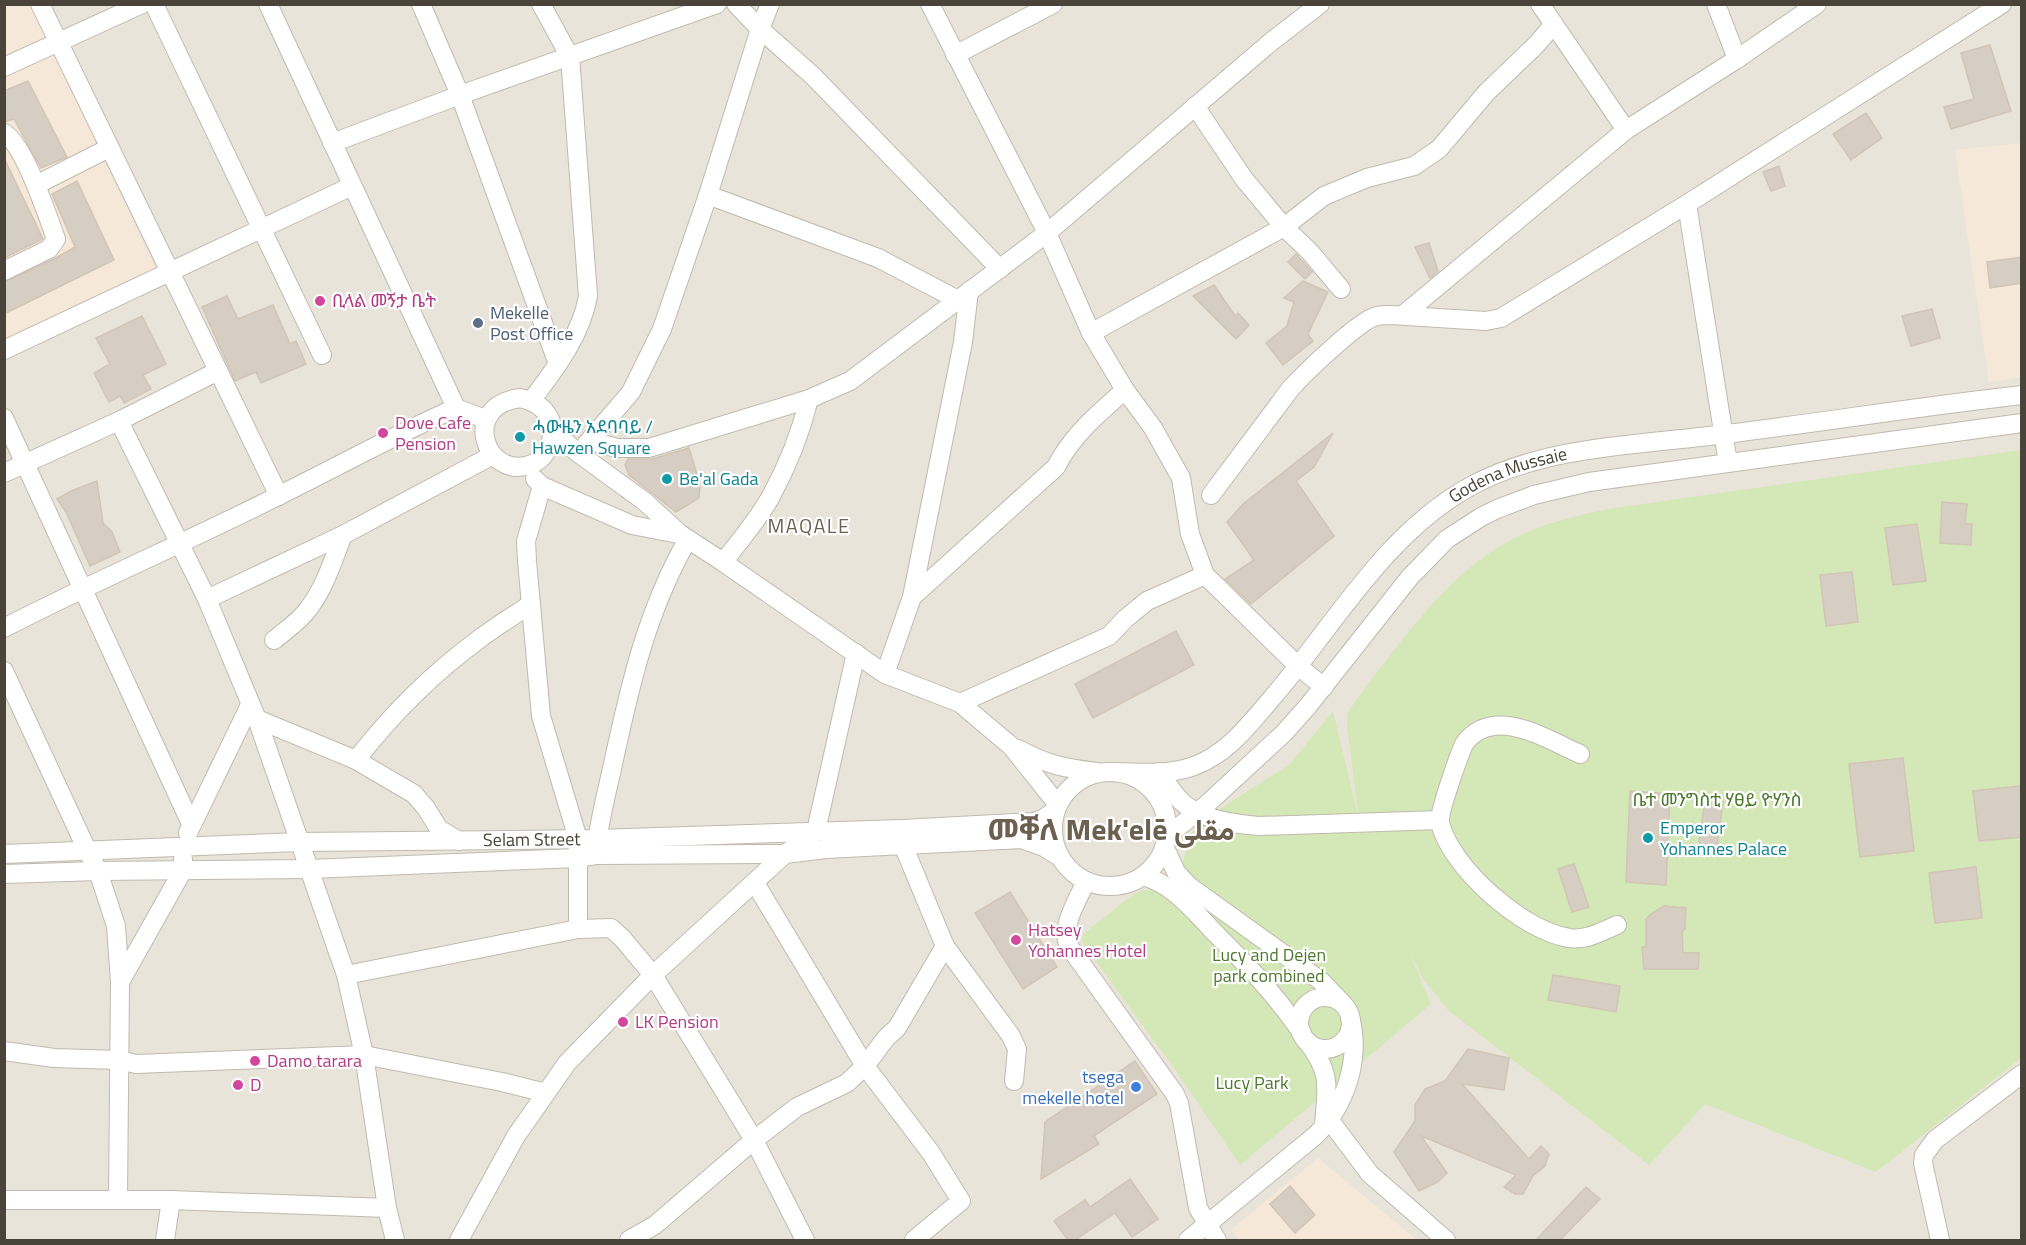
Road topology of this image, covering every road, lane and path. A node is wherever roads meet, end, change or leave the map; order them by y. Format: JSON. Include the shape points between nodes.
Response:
{"nodes":[{"id":1,"x":40,"y":4,"type":"edge"},
{"id":2,"x":142,"y":4,"type":"edge"},
{"id":3,"x":154,"y":4,"type":"edge"},
{"id":4,"x":268,"y":4,"type":"edge"},
{"id":5,"x":421,"y":4,"type":"edge"},
{"id":6,"x":542,"y":4,"type":"edge"},
{"id":7,"x":717,"y":4,"type":"edge"},
{"id":8,"x":736,"y":4,"type":"edge"},
{"id":9,"x":770,"y":4,"type":"edge"},
{"id":10,"x":930,"y":4,"type":"edge"},
{"id":11,"x":1053,"y":4,"type":"edge"},
{"id":12,"x":1320,"y":4,"type":"edge"},
{"id":13,"x":1540,"y":4,"type":"edge"},
{"id":14,"x":1716,"y":4,"type":"edge"},
{"id":15,"x":1817,"y":4,"type":"edge"},
{"id":16,"x":2002,"y":4,"type":"edge"},
{"id":17,"x":1554,"y":24,"type":"junction"},
{"id":18,"x":760,"y":29,"type":"junction"},
{"id":19,"x":60,"y":43,"type":"junction"},
{"id":20,"x":955,"y":56,"type":"junction"},
{"id":21,"x":570,"y":57,"type":"junction"},
{"id":22,"x":1737,"y":59,"type":"junction"},
{"id":23,"x":4,"y":67,"type":"edge"},
{"id":24,"x":460,"y":95,"type":"junction"},
{"id":25,"x":1195,"y":105,"type":"junction"},
{"id":26,"x":1626,"y":130,"type":"junction"},
{"id":27,"x":4,"y":133,"type":"edge"},
{"id":28,"x":332,"y":142,"type":"junction"},
{"id":29,"x":109,"y":148,"type":"junction"},
{"id":30,"x":36,"y":184,"type":"junction"},
{"id":31,"x":352,"y":186,"type":"junction"},
{"id":32,"x":708,"y":195,"type":"junction"},
{"id":33,"x":1687,"y":204,"type":"junction"},
{"id":34,"x":1284,"y":227,"type":"junction"},
{"id":35,"x":261,"y":229,"type":"junction"},
{"id":36,"x":1047,"y":233,"type":"junction"},
{"id":37,"x":1000,"y":269,"type":"junction"},
{"id":38,"x":4,"y":272,"type":"edge"},
{"id":39,"x":170,"y":272,"type":"junction"},
{"id":40,"x":1341,"y":289,"type":"dead end"},
{"id":41,"x":963,"y":296,"type":"junction"},
{"id":42,"x":1404,"y":315,"type":"junction"},
{"id":43,"x":1091,"y":333,"type":"junction"},
{"id":44,"x":4,"y":350,"type":"edge"},
{"id":45,"x":322,"y":355,"type":"dead end"},
{"id":46,"x":558,"y":364,"type":"junction"},
{"id":47,"x":218,"y":371,"type":"junction"},
{"id":48,"x":1125,"y":390,"type":"junction"},
{"id":49,"x":2022,"y":395,"type":"edge"},
{"id":50,"x":809,"y":399,"type":"junction"},
{"id":51,"x":531,"y":401,"type":"junction"},
{"id":52,"x":456,"y":408,"type":"junction"},
{"id":53,"x":4,"y":418,"type":"edge"},
{"id":54,"x":485,"y":419,"type":"junction"},
{"id":55,"x":119,"y":421,"type":"junction"},
{"id":56,"x":2022,"y":423,"type":"edge"},
{"id":57,"x":553,"y":430,"type":"junction"},
{"id":58,"x":1723,"y":435,"type":"junction"},
{"id":59,"x":584,"y":447,"type":"junction"},
{"id":60,"x":493,"y":455,"type":"junction"},
{"id":61,"x":25,"y":463,"type":"junction"},
{"id":62,"x":1728,"y":463,"type":"junction"},
{"id":63,"x":523,"y":467,"type":"junction"},
{"id":64,"x":4,"y":473,"type":"edge"},
{"id":65,"x":542,"y":486,"type":"junction"},
{"id":66,"x":1211,"y":495,"type":"dead end"},
{"id":67,"x":279,"y":496,"type":"junction"},
{"id":68,"x":343,"y":535,"type":"junction"},
{"id":69,"x":684,"y":536,"type":"junction"},
{"id":70,"x":179,"y":543,"type":"junction"},
{"id":71,"x":723,"y":562,"type":"junction"},
{"id":72,"x":1205,"y":575,"type":"junction"},
{"id":73,"x":82,"y":588,"type":"junction"},
{"id":74,"x":912,"y":597,"type":"junction"},
{"id":75,"x":207,"y":599,"type":"junction"},
{"id":76,"x":531,"y":604,"type":"junction"},
{"id":77,"x":4,"y":628,"type":"edge"},
{"id":78,"x":274,"y":640,"type":"dead end"},
{"id":79,"x":856,"y":654,"type":"junction"},
{"id":80,"x":1299,"y":667,"type":"junction"},
{"id":81,"x":4,"y":671,"type":"edge"},
{"id":82,"x":885,"y":674,"type":"junction"},
{"id":83,"x":1323,"y":687,"type":"junction"},
{"id":84,"x":960,"y":703,"type":"junction"},
{"id":85,"x":253,"y":712,"type":"junction"},
{"id":86,"x":1011,"y":746,"type":"junction"},
{"id":87,"x":1580,"y":754,"type":"dead end"},
{"id":88,"x":356,"y":760,"type":"junction"},
{"id":89,"x":1105,"y":772,"type":"junction"},
{"id":90,"x":1159,"y":772,"type":"junction"},
{"id":91,"x":1057,"y":808,"type":"junction"},
{"id":92,"x":1198,"y":812,"type":"junction"},
{"id":93,"x":1440,"y":820,"type":"junction"},
{"id":94,"x":191,"y":824,"type":"junction"},
{"id":95,"x":816,"y":831,"type":"junction"},
{"id":96,"x":903,"y":837,"type":"junction"},
{"id":97,"x":578,"y":839,"type":"junction"},
{"id":98,"x":299,"y":842,"type":"junction"},
{"id":99,"x":460,"y":842,"type":"junction"},
{"id":100,"x":1166,"y":842,"type":"junction"},
{"id":101,"x":596,"y":847,"type":"junction"},
{"id":102,"x":183,"y":848,"type":"junction"},
{"id":103,"x":87,"y":850,"type":"junction"},
{"id":104,"x":4,"y":854,"type":"edge"},
{"id":105,"x":785,"y":854,"type":"junction"},
{"id":106,"x":1060,"y":857,"type":"junction"},
{"id":107,"x":577,"y":858,"type":"junction"},
{"id":108,"x":310,"y":869,"type":"junction"},
{"id":109,"x":183,"y":870,"type":"junction"},
{"id":110,"x":98,"y":871,"type":"junction"},
{"id":111,"x":4,"y":874,"type":"edge"},
{"id":112,"x":1143,"y":876,"type":"junction"},
{"id":113,"x":1086,"y":881,"type":"junction"},
{"id":114,"x":755,"y":883,"type":"junction"},
{"id":115,"x":1617,"y":925,"type":"dead end"},
{"id":116,"x":578,"y":929,"type":"junction"},
{"id":117,"x":945,"y":946,"type":"junction"},
{"id":118,"x":346,"y":975,"type":"junction"},
{"id":119,"x":653,"y":975,"type":"junction"},
{"id":120,"x":120,"y":982,"type":"junction"},
{"id":121,"x":1347,"y":1011,"type":"junction"},
{"id":122,"x":1304,"y":1037,"type":"junction"},
{"id":123,"x":4,"y":1052,"type":"edge"},
{"id":124,"x":364,"y":1055,"type":"junction"},
{"id":125,"x":119,"y":1060,"type":"junction"},
{"id":126,"x":865,"y":1066,"type":"junction"},
{"id":127,"x":2022,"y":1074,"type":"edge"},
{"id":128,"x":1014,"y":1081,"type":"dead end"},
{"id":129,"x":546,"y":1093,"type":"junction"},
{"id":130,"x":1326,"y":1120,"type":"junction"},
{"id":131,"x":754,"y":1140,"type":"junction"},
{"id":132,"x":118,"y":1199,"type":"junction"},
{"id":133,"x":4,"y":1200,"type":"edge"},
{"id":134,"x":171,"y":1200,"type":"junction"},
{"id":135,"x":387,"y":1208,"type":"junction"},
{"id":136,"x":1206,"y":1224,"type":"junction"},
{"id":137,"x":165,"y":1240,"type":"edge"},
{"id":138,"x":394,"y":1240,"type":"edge"},
{"id":139,"x":459,"y":1240,"type":"edge"},
{"id":140,"x":629,"y":1240,"type":"edge"},
{"id":141,"x":805,"y":1240,"type":"edge"},
{"id":142,"x":914,"y":1240,"type":"edge"},
{"id":143,"x":1188,"y":1240,"type":"edge"},
{"id":144,"x":1217,"y":1240,"type":"edge"},
{"id":145,"x":1446,"y":1240,"type":"edge"},
{"id":146,"x":1940,"y":1240,"type":"edge"}],
"edges":[{"from":1,"to":19,"type":"street"},
{"from":2,"to":19,"type":"street"},
{"from":3,"to":35,"type":"street"},
{"from":4,"to":28,"type":"street"},
{"from":5,"to":24,"type":"street"},
{"from":6,"to":21,"type":"street"},
{"from":7,"to":21,"type":"street"},
{"from":8,"to":18,"type":"street"},
{"from":9,"to":18,"type":"street"},
{"from":10,"to":20,"type":"street"},
{"from":11,"to":20,"type":"street"},
{"from":12,"to":25,"type":"street"},
{"from":13,"to":17,"type":"street"},
{"from":14,"to":22,"type":"street"},
{"from":15,"to":22,"type":"street"},
{"from":16,"to":33,"type":"street"},
{"from":17,"to":26,"type":"street"},
{"from":17,"to":34,"type":"street","via":[[1438,148],[1414,166],[1367,178],[1324,196]]},
{"from":18,"to":32,"type":"street"},
{"from":18,"to":37,"type":"street","via":[[813,76]]},
{"from":19,"to":23,"type":"street"},
{"from":19,"to":29,"type":"street"},
{"from":20,"to":36,"type":"street"},
{"from":21,"to":24,"type":"street"},
{"from":21,"to":46,"type":"street","via":[[588,296],[581,323]]},
{"from":22,"to":26,"type":"street"},
{"from":24,"to":28,"type":"street"},
{"from":24,"to":46,"type":"street"},
{"from":25,"to":34,"type":"street","via":[[1244,179]]},
{"from":25,"to":36,"type":"street"},
{"from":26,"to":42,"type":"street"},
{"from":27,"to":30,"type":"street"},
{"from":28,"to":31,"type":"street"},
{"from":29,"to":30,"type":"street"},
{"from":29,"to":39,"type":"street"},
{"from":30,"to":38,"type":"street","via":[[56,239],[49,249]]},
{"from":31,"to":35,"type":"street"},
{"from":31,"to":52,"type":"street"},
{"from":32,"to":41,"type":"street","via":[[878,258]]},
{"from":32,"to":59,"type":"street","via":[[662,329],[631,392]]},
{"from":33,"to":42,"type":"street","via":[[1501,318],[1486,321]]},
{"from":33,"to":58,"type":"street"},
{"from":34,"to":40,"type":"street"},
{"from":34,"to":43,"type":"street"},
{"from":35,"to":39,"type":"street"},
{"from":35,"to":45,"type":"street"},
{"from":36,"to":37,"type":"street"},
{"from":36,"to":43,"type":"street"},
{"from":37,"to":41,"type":"street"},
{"from":39,"to":44,"type":"street"},
{"from":39,"to":47,"type":"street"},
{"from":41,"to":50,"type":"street","via":[[850,381]]},
{"from":41,"to":74,"type":"street","via":[[963,342]]},
{"from":42,"to":66,"type":"street","via":[[1376,316],[1361,324],[1305,373]]},
{"from":43,"to":48,"type":"street"},
{"from":46,"to":51,"type":"street"},
{"from":47,"to":55,"type":"street"},
{"from":47,"to":67,"type":"street"},
{"from":48,"to":72,"type":"street","via":[[1153,428],[1181,478],[1190,534]]},
{"from":48,"to":74,"type":"street","via":[[1084,427],[1056,467]]},
{"from":49,"to":58,"type":"street","name":"Godena Mussaie"},
{"from":50,"to":59,"type":"street","via":[[649,448]]},
{"from":50,"to":71,"type":"street","via":[[803,423],[770,498]]},
{"from":51,"to":54,"type":"street","via":[[508,400]]},
{"from":51,"to":57,"type":"street","via":[[545,410]]},
{"from":52,"to":54,"type":"street"},
{"from":52,"to":67,"type":"street"},
{"from":53,"to":61,"type":"street"},
{"from":54,"to":60,"type":"street","via":[[487,445]]},
{"from":55,"to":61,"type":"street"},
{"from":55,"to":70,"type":"street"},
{"from":56,"to":62,"type":"street","name":"Godena Mussaie"},
{"from":57,"to":59,"type":"street"},
{"from":57,"to":63,"type":"street","via":[[544,457]]},
{"from":58,"to":62,"type":"street"},
{"from":58,"to":80,"type":"street","name":"Godena Mussaie","via":[[1558,454],[1515,466],[1471,485],[1432,511],[1396,544]]},
{"from":59,"to":69,"type":"street"},
{"from":60,"to":63,"type":"street","via":[[502,463]]},
{"from":60,"to":68,"type":"street"},
{"from":61,"to":64,"type":"street"},
{"from":61,"to":73,"type":"street"},
{"from":62,"to":83,"type":"street","name":"Godena Mussaie","via":[[1581,483],[1525,498],[1481,517],[1421,564]]},
{"from":63,"to":65,"type":"street"},
{"from":65,"to":69,"type":"street","via":[[632,525]]},
{"from":65,"to":76,"type":"street","via":[[526,541]]},
{"from":67,"to":70,"type":"street"},
{"from":68,"to":75,"type":"street"},
{"from":68,"to":78,"type":"street","via":[[309,609]]},
{"from":69,"to":71,"type":"street"},
{"from":69,"to":101,"type":"street","via":[[649,622],[623,716]]},
{"from":70,"to":73,"type":"street"},
{"from":70,"to":75,"type":"street"},
{"from":71,"to":79,"type":"street"},
{"from":72,"to":80,"type":"street"},
{"from":72,"to":84,"type":"street","via":[[1147,601],[1109,636]]},
{"from":73,"to":77,"type":"street"},
{"from":73,"to":94,"type":"street"},
{"from":74,"to":82,"type":"street"},
{"from":75,"to":85,"type":"street"},
{"from":76,"to":88,"type":"street","via":[[477,640],[432,678],[393,714]]},
{"from":76,"to":97,"type":"street","via":[[541,716]]},
{"from":79,"to":82,"type":"street"},
{"from":79,"to":95,"type":"street"},
{"from":80,"to":83,"type":"street"},
{"from":80,"to":90,"type":"street","name":"Godena Mussaie","via":[[1226,748],[1195,766]]},
{"from":81,"to":103,"type":"street"},
{"from":82,"to":84,"type":"street"},
{"from":83,"to":92,"type":"street","name":"Godena Mussaie","via":[[1271,746]]},
{"from":84,"to":86,"type":"street"},
{"from":85,"to":88,"type":"street"},
{"from":85,"to":94,"type":"street"},
{"from":85,"to":98,"type":"street"},
{"from":86,"to":89,"type":"street","via":[[1059,768]]},
{"from":86,"to":91,"type":"street"},
{"from":87,"to":93,"type":"street","via":[[1520,729],[1483,727],[1464,744]]},
{"from":88,"to":99,"type":"street","via":[[414,794],[439,829]]},
{"from":89,"to":90,"type":"street","name":"Godena Mussaie"},
{"from":89,"to":91,"type":"street","via":[[1077,782]]},
{"from":89,"to":100,"type":"street","via":[[1134,777],[1153,791],[1165,812]]},
{"from":90,"to":92,"type":"street","via":[[1178,798]]},
{"from":91,"to":96,"type":"street","name":"Selam Street","via":[[1043,819],[1023,824]]},
{"from":91,"to":106,"type":"street","via":[[1053,834]]},
{"from":92,"to":93,"type":"street","via":[[1232,823],[1259,826]]},
{"from":92,"to":100,"type":"street","name":"Godena Mussaie"},
{"from":93,"to":115,"type":"street","via":[[1448,844],[1473,878],[1528,921],[1570,938],[1588,937]]},
{"from":94,"to":102,"type":"street"},
{"from":95,"to":96,"type":"street","name":"Selam Street"},
{"from":95,"to":101,"type":"street","name":"Selam Street"},
{"from":95,"to":105,"type":"street"},
{"from":96,"to":105,"type":"street","name":"Selam Street"},
{"from":96,"to":106,"type":"street","via":[[1021,839]]},
{"from":96,"to":117,"type":"street"},
{"from":97,"to":99,"type":"street","name":"Selam Street"},
{"from":97,"to":101,"type":"street","name":"Selam Street"},
{"from":97,"to":107,"type":"street"},
{"from":98,"to":99,"type":"street","name":"Selam Street"},
{"from":98,"to":102,"type":"street","name":"Selam Street"},
{"from":98,"to":108,"type":"street"},
{"from":100,"to":112,"type":"street","via":[[1160,858]]},
{"from":100,"to":121,"type":"street","via":[[1176,872],[1189,886],[1321,981]]},
{"from":101,"to":105,"type":"street","name":"Selam Street"},
{"from":101,"to":107,"type":"street","name":"Selam Street"},
{"from":102,"to":103,"type":"street","name":"Selam Street"},
{"from":102,"to":109,"type":"street"},
{"from":103,"to":104,"type":"street","name":"Selam Street"},
{"from":103,"to":110,"type":"street"},
{"from":105,"to":114,"type":"street"},
{"from":106,"to":113,"type":"street"},
{"from":107,"to":108,"type":"street","name":"Selam Street"},
{"from":107,"to":116,"type":"street"},
{"from":108,"to":109,"type":"street","name":"Selam Street"},
{"from":108,"to":118,"type":"street"},
{"from":109,"to":110,"type":"street","name":"Selam Street"},
{"from":109,"to":120,"type":"street"},
{"from":110,"to":111,"type":"street","name":"Selam Street"},
{"from":110,"to":120,"type":"street","via":[[116,926]]},
{"from":112,"to":113,"type":"street","via":[[1110,886]]},
{"from":112,"to":122,"type":"street","via":[[1162,883],[1186,904],[1268,987]]},
{"from":113,"to":136,"type":"street","via":[[1065,937],[1175,1094],[1198,1208]]},
{"from":114,"to":119,"type":"street"},
{"from":114,"to":126,"type":"street"},
{"from":116,"to":118,"type":"street"},
{"from":116,"to":119,"type":"street","via":[[611,928]]},
{"from":117,"to":126,"type":"street","via":[[897,1028]]},
{"from":117,"to":128,"type":"street","via":[[1011,1036],[1017,1048]]},
{"from":118,"to":124,"type":"street"},
{"from":119,"to":129,"type":"street","via":[[567,1063]]},
{"from":119,"to":131,"type":"street"},
{"from":120,"to":125,"type":"street"},
{"from":121,"to":122,"type":"street","via":[[1350,1031],[1338,1046],[1315,1046]]},
{"from":121,"to":122,"type":"street","via":[[1335,999],[1312,1000],[1299,1024]]},
{"from":121,"to":130,"type":"street","via":[[1354,1033],[1352,1065],[1341,1102]]},
{"from":122,"to":130,"type":"street","via":[[1324,1068],[1328,1090]]},
{"from":123,"to":125,"type":"street"},
{"from":124,"to":125,"type":"street","via":[[136,1064]]},
{"from":124,"to":129,"type":"street"},
{"from":124,"to":135,"type":"street"},
{"from":125,"to":132,"type":"street"},
{"from":126,"to":131,"type":"street","via":[[847,1083],[797,1107]]},
{"from":126,"to":142,"type":"street","via":[[931,1153],[961,1201]]},
{"from":127,"to":146,"type":"street","via":[[1935,1140],[1924,1155]]},
{"from":129,"to":139,"type":"street","via":[[516,1136]]},
{"from":130,"to":136,"type":"street"},
{"from":130,"to":145,"type":"street","via":[[1370,1174]]},
{"from":131,"to":140,"type":"street","via":[[654,1225]]},
{"from":131,"to":141,"type":"street"},
{"from":132,"to":133,"type":"street"},
{"from":132,"to":134,"type":"street"},
{"from":134,"to":135,"type":"street"},
{"from":134,"to":137,"type":"street"},
{"from":135,"to":138,"type":"street"},
{"from":136,"to":143,"type":"street"},
{"from":136,"to":144,"type":"street"}]}
